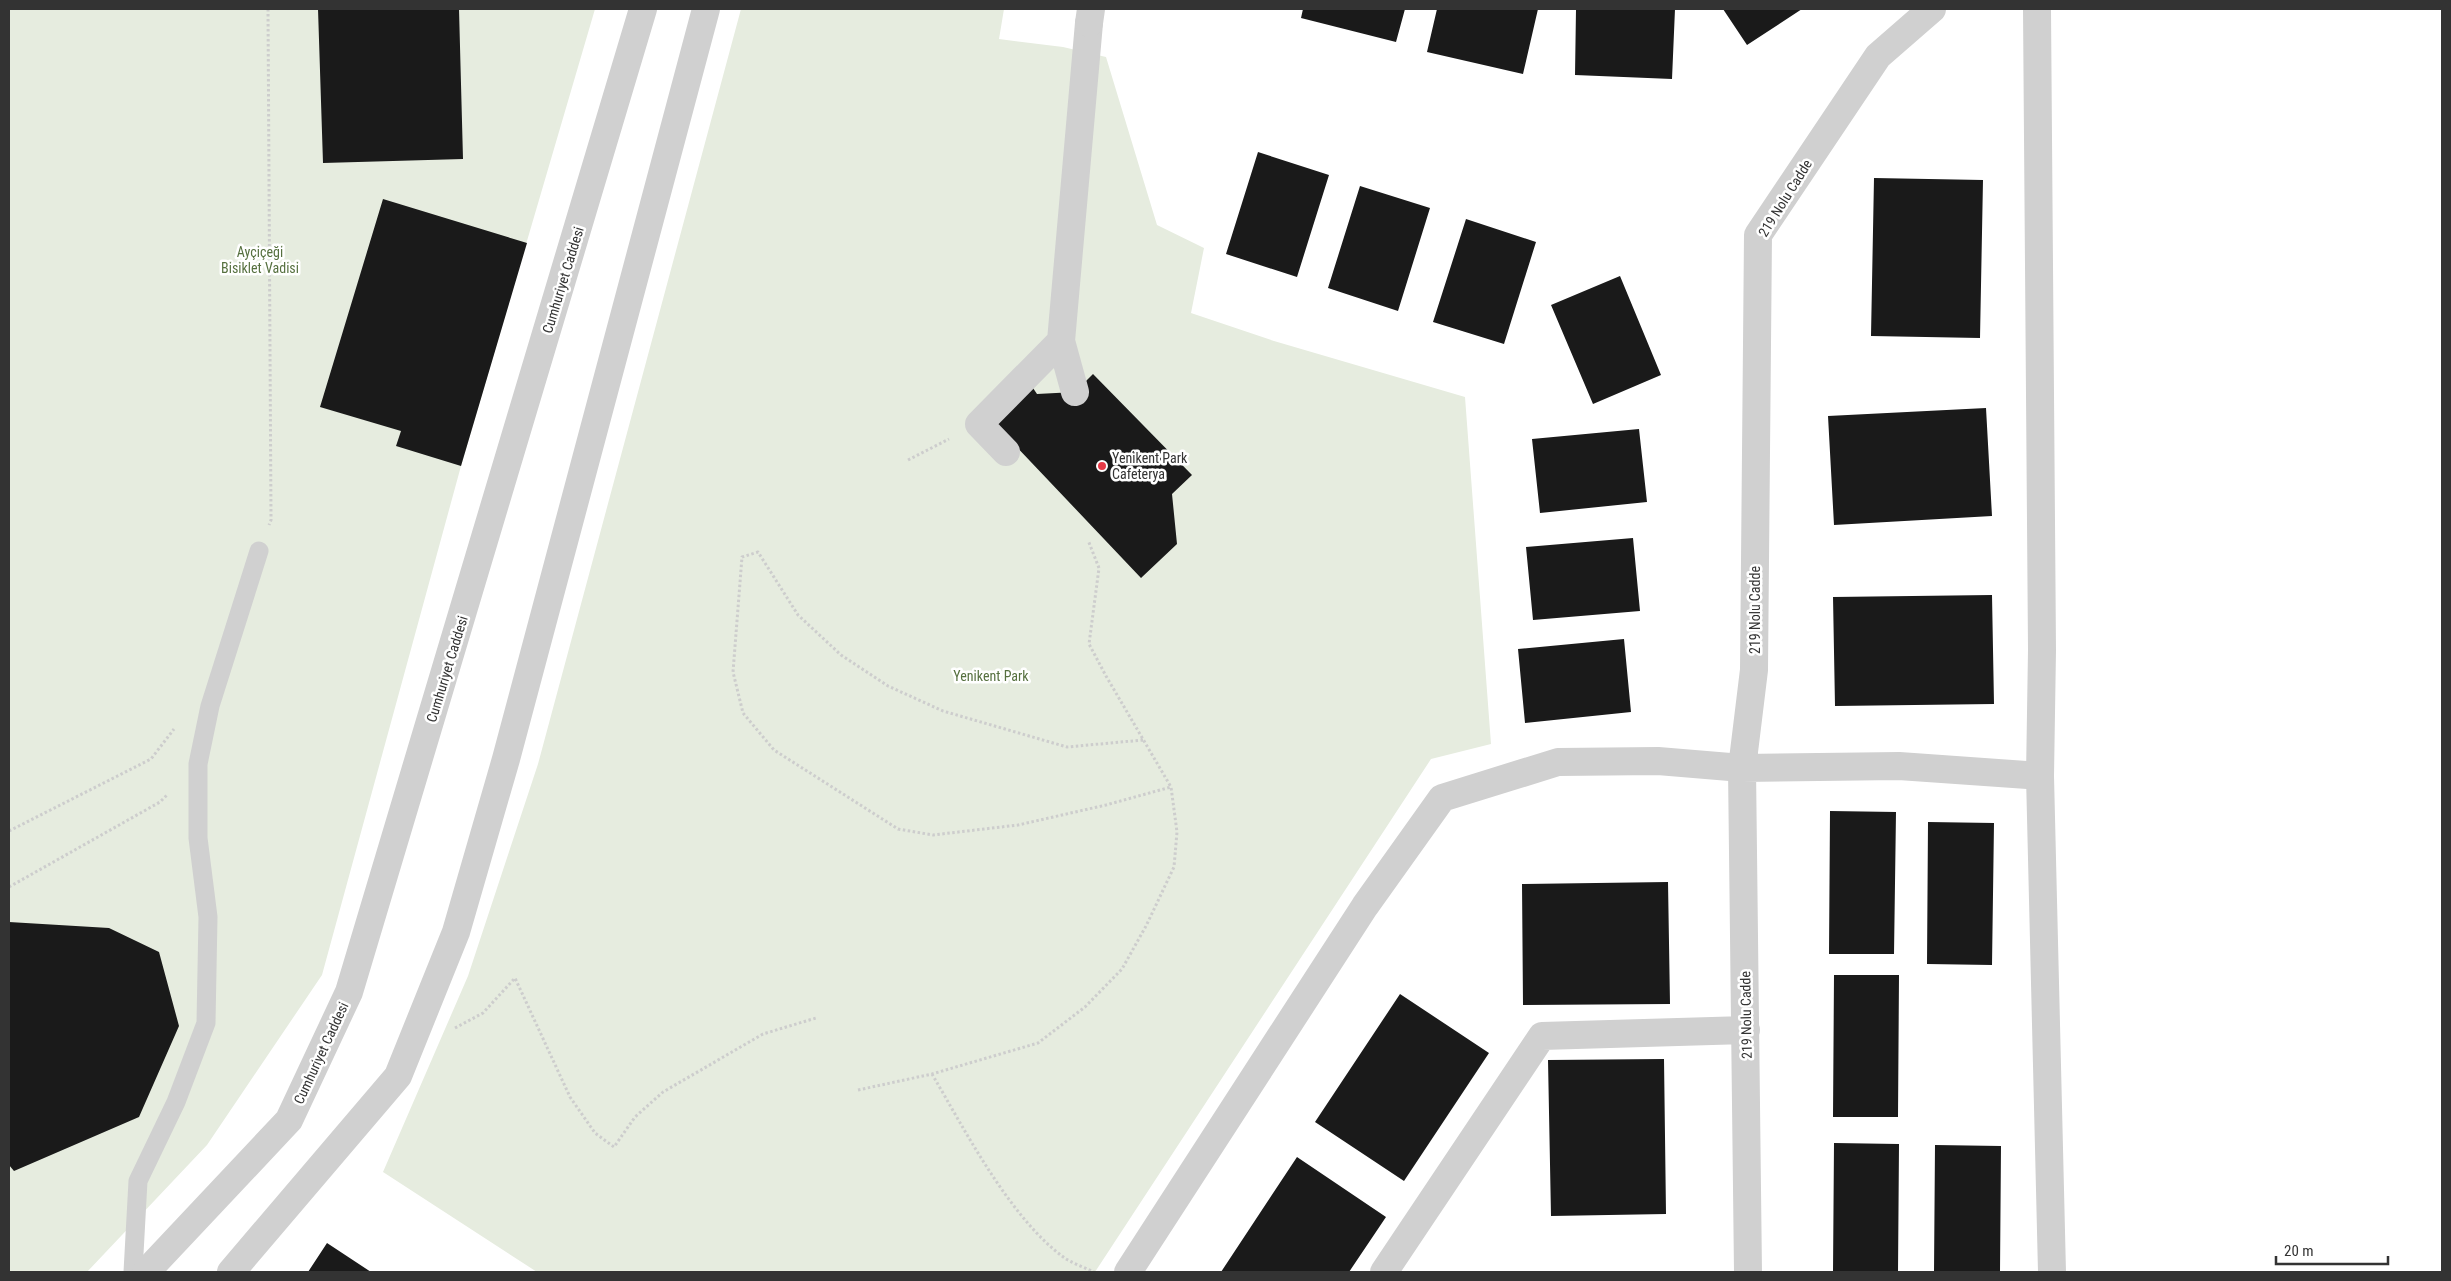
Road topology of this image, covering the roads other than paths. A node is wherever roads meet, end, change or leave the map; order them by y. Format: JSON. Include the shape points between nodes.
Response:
{"nodes":[{"id":1,"x":643,"y":9,"type":"edge"},
{"id":2,"x":706,"y":9,"type":"edge"},
{"id":3,"x":1932,"y":9,"type":"edge"},
{"id":4,"x":2037,"y":9,"type":"edge"},
{"id":5,"x":1090,"y":16,"type":"edge"},
{"id":6,"x":1061,"y":341,"type":"junction"},
{"id":7,"x":1075,"y":392,"type":"dead end"},
{"id":8,"x":1006,"y":452,"type":"dead end"},
{"id":9,"x":259,"y":551,"type":"road end"},
{"id":10,"x":1742,"y":768,"type":"junction"},
{"id":11,"x":2040,"y":776,"type":"junction"},
{"id":12,"x":1746,"y":1030,"type":"junction"},
{"id":13,"x":133,"y":1272,"type":"edge"},
{"id":14,"x":146,"y":1272,"type":"edge"},
{"id":15,"x":231,"y":1272,"type":"edge"},
{"id":16,"x":1128,"y":1272,"type":"edge"},
{"id":17,"x":1384,"y":1272,"type":"edge"},
{"id":18,"x":1748,"y":1272,"type":"edge"},
{"id":19,"x":2052,"y":1272,"type":"edge"}],
"edges":[{"from":1,"to":14,"type":"street","name":"Cumhuriyet Caddesi","via":[[349,992],[289,1120]]},
{"from":2,"to":15,"type":"street","via":[[506,759],[456,932],[398,1076]]},
{"from":3,"to":10,"type":"street","name":"219 Nolu Cadde","via":[[1878,56],[1758,236],[1754,670]]},
{"from":4,"to":11,"type":"street"},
{"from":5,"to":6,"type":"street"},
{"from":6,"to":7,"type":"street"},
{"from":6,"to":8,"type":"street","via":[[979,424]]},
{"from":9,"to":13,"type":"lane","via":[[210,706],[198,764],[198,838],[208,917],[206,1023],[176,1102],[138,1181]]},
{"from":10,"to":11,"type":"street","via":[[1899,766]]},
{"from":10,"to":12,"type":"street","name":"219 Nolu Cadde"},
{"from":10,"to":16,"type":"street","via":[[1658,761],[1558,762],[1442,798],[1365,906]]},
{"from":11,"to":19,"type":"street"},
{"from":12,"to":17,"type":"street","via":[[1542,1036]]},
{"from":12,"to":18,"type":"street","name":"219 Nolu Cadde"}]}
